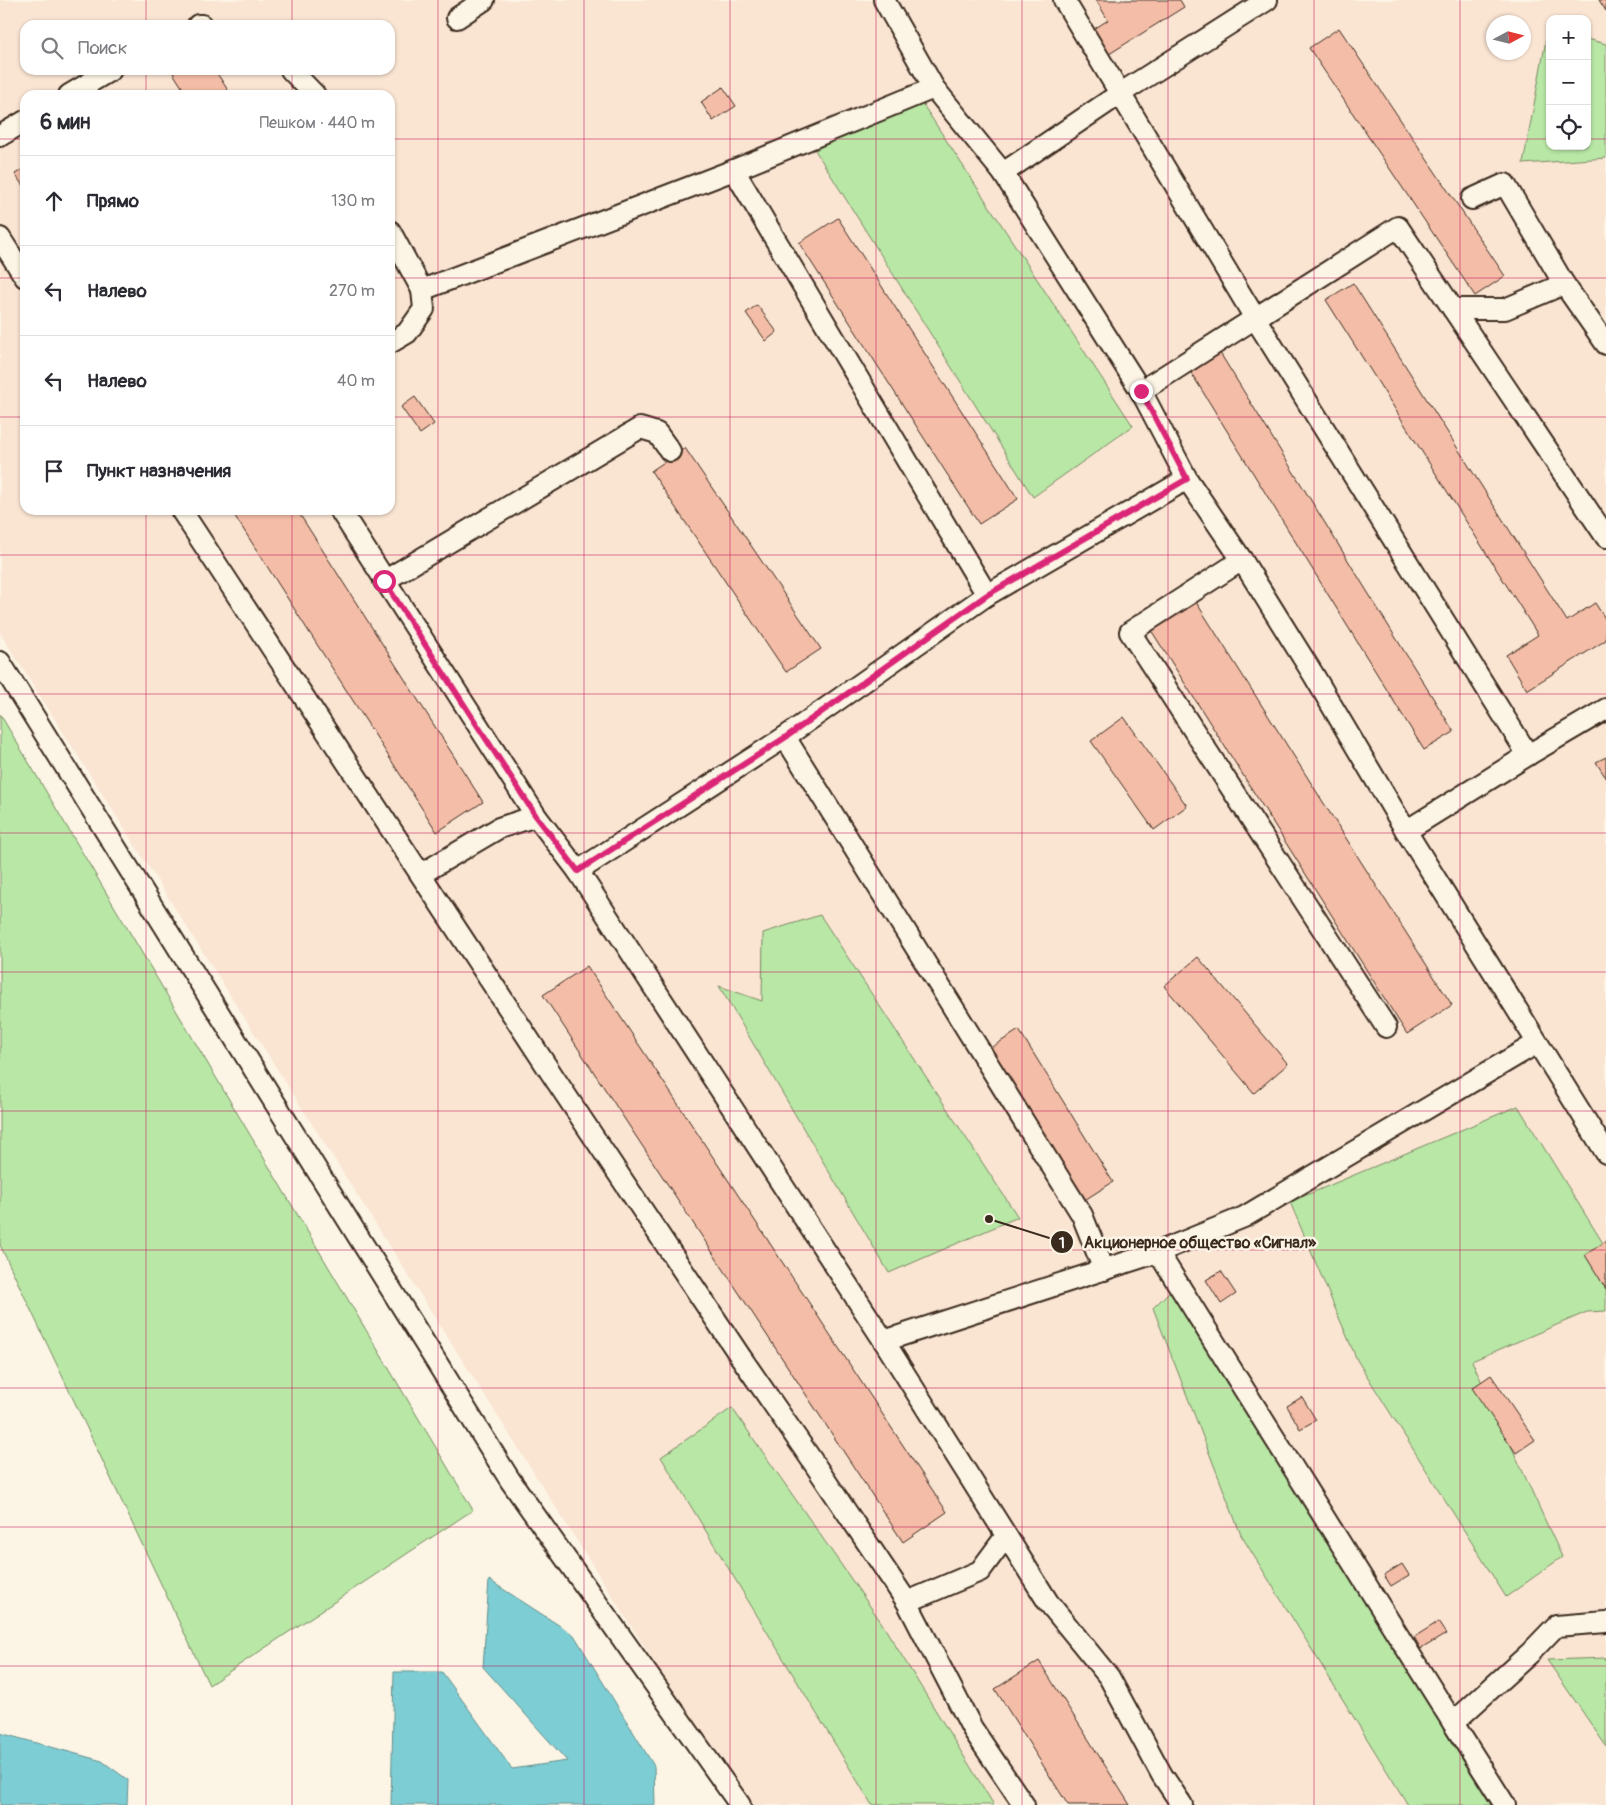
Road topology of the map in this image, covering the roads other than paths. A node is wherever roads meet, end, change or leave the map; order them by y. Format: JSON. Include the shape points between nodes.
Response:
{"nodes":[{"id":1,"x":484,"y":0,"type":"edge"},
{"id":2,"x":884,"y":0,"type":"edge"},
{"id":3,"x":1064,"y":0,"type":"edge"},
{"id":4,"x":1267,"y":0,"type":"edge"},
{"id":5,"x":457,"y":18,"type":"dead end"},
{"id":6,"x":103,"y":75,"type":"edge"},
{"id":7,"x":296,"y":75,"type":"edge"},
{"id":8,"x":934,"y":88,"type":"junction"},
{"id":9,"x":78,"y":90,"type":"edge"},
{"id":10,"x":310,"y":90,"type":"edge"},
{"id":11,"x":1121,"y":93,"type":"junction"},
{"id":12,"x":20,"y":124,"type":"edge"},
{"id":13,"x":0,"y":136,"type":"edge"},
{"id":14,"x":734,"y":170,"type":"junction"},
{"id":15,"x":1003,"y":173,"type":"junction"},
{"id":16,"x":1472,"y":199,"type":"dead end"},
{"id":17,"x":0,"y":238,"type":"edge"},
{"id":18,"x":395,"y":240,"type":"edge"},
{"id":19,"x":20,"y":269,"type":"edge"},
{"id":20,"x":1564,"y":284,"type":"junction"},
{"id":21,"x":422,"y":290,"type":"junction"},
{"id":22,"x":1453,"y":309,"type":"junction"},
{"id":23,"x":1255,"y":318,"type":"junction"},
{"id":24,"x":395,"y":340,"type":"edge"},
{"id":25,"x":1606,"y":344,"type":"edge"},
{"id":26,"x":1141,"y":391,"type":"junction"},
{"id":27,"x":670,"y":451,"type":"dead end"},
{"id":28,"x":1187,"y":479,"type":"junction"},
{"id":29,"x":184,"y":515,"type":"edge"},
{"id":30,"x":343,"y":515,"type":"edge"},
{"id":31,"x":1606,"y":537,"type":"edge"},
{"id":32,"x":1242,"y":560,"type":"junction"},
{"id":33,"x":384,"y":581,"type":"junction"},
{"id":34,"x":987,"y":595,"type":"junction"},
{"id":35,"x":0,"y":662,"type":"edge"},
{"id":36,"x":1606,"y":709,"type":"edge"},
{"id":37,"x":786,"y":737,"type":"junction"},
{"id":38,"x":1528,"y":755,"type":"junction"},
{"id":39,"x":536,"y":816,"type":"junction"},
{"id":40,"x":1406,"y":831,"type":"junction"},
{"id":41,"x":578,"y":871,"type":"junction"},
{"id":42,"x":421,"y":874,"type":"junction"},
{"id":43,"x":1386,"y":1026,"type":"dead end"},
{"id":44,"x":1537,"y":1043,"type":"junction"},
{"id":45,"x":1606,"y":1153,"type":"edge"},
{"id":46,"x":1158,"y":1252,"type":"junction"},
{"id":47,"x":1104,"y":1270,"type":"junction"},
{"id":48,"x":884,"y":1341,"type":"junction"},
{"id":49,"x":1006,"y":1536,"type":"junction"},
{"id":50,"x":907,"y":1602,"type":"junction"},
{"id":51,"x":1606,"y":1622,"type":"edge"},
{"id":52,"x":1453,"y":1723,"type":"junction"},
{"id":53,"x":740,"y":1805,"type":"edge"},
{"id":54,"x":1024,"y":1805,"type":"edge"},
{"id":55,"x":1182,"y":1805,"type":"edge"},
{"id":56,"x":1504,"y":1805,"type":"edge"}],
"edges":[{"from":1,"to":5,"type":"lane"},
{"from":2,"to":8,"type":"lane"},
{"from":3,"to":11,"type":"lane"},
{"from":4,"to":11,"type":"lane"},
{"from":6,"to":9,"type":"lane"},
{"from":7,"to":10,"type":"lane"},
{"from":8,"to":14,"type":"lane"},
{"from":8,"to":15,"type":"lane"},
{"from":11,"to":15,"type":"lane"},
{"from":11,"to":23,"type":"lane"},
{"from":12,"to":13,"type":"lane"},
{"from":14,"to":21,"type":"lane"},
{"from":14,"to":34,"type":"lane"},
{"from":15,"to":26,"type":"lane"},
{"from":16,"to":20,"type":"lane","via":[[1505,184]]},
{"from":17,"to":19,"type":"lane"},
{"from":18,"to":21,"type":"lane"},
{"from":20,"to":22,"type":"lane","via":[[1505,308]]},
{"from":20,"to":25,"type":"lane"},
{"from":21,"to":24,"type":"lane","via":[[424,308],[406,333]]},
{"from":22,"to":23,"type":"lane","via":[[1398,227]]},
{"from":22,"to":31,"type":"lane"},
{"from":23,"to":26,"type":"lane"},
{"from":23,"to":38,"type":"lane"},
{"from":26,"to":28,"type":"lane"},
{"from":27,"to":33,"type":"lane","via":[[657,433],[640,428]]},
{"from":28,"to":32,"type":"lane"},
{"from":28,"to":34,"type":"lane"},
{"from":29,"to":42,"type":"lane"},
{"from":30,"to":33,"type":"lane"},
{"from":32,"to":40,"type":"lane"},
{"from":32,"to":43,"type":"lane","via":[[1130,632]]},
{"from":33,"to":39,"type":"lane"},
{"from":34,"to":37,"type":"lane"},
{"from":35,"to":53,"type":"lane","via":[[510,1480]]},
{"from":36,"to":38,"type":"lane"},
{"from":37,"to":41,"type":"lane"},
{"from":37,"to":47,"type":"lane","via":[[1082,1215]]},
{"from":38,"to":40,"type":"lane"},
{"from":39,"to":41,"type":"lane"},
{"from":39,"to":42,"type":"lane","via":[[499,828]]},
{"from":40,"to":44,"type":"lane"},
{"from":41,"to":48,"type":"lane"},
{"from":42,"to":50,"type":"lane"},
{"from":44,"to":45,"type":"lane"},
{"from":44,"to":46,"type":"lane","via":[[1244,1217]]},
{"from":46,"to":47,"type":"lane"},
{"from":46,"to":52,"type":"lane"},
{"from":47,"to":48,"type":"lane"},
{"from":48,"to":49,"type":"lane"},
{"from":49,"to":50,"type":"lane","via":[[980,1570]]},
{"from":49,"to":55,"type":"lane","via":[[1048,1602],[1109,1677],[1162,1775]]},
{"from":50,"to":54,"type":"lane","via":[[972,1728]]},
{"from":51,"to":52,"type":"lane","via":[[1556,1626]]},
{"from":52,"to":56,"type":"lane"}]}
